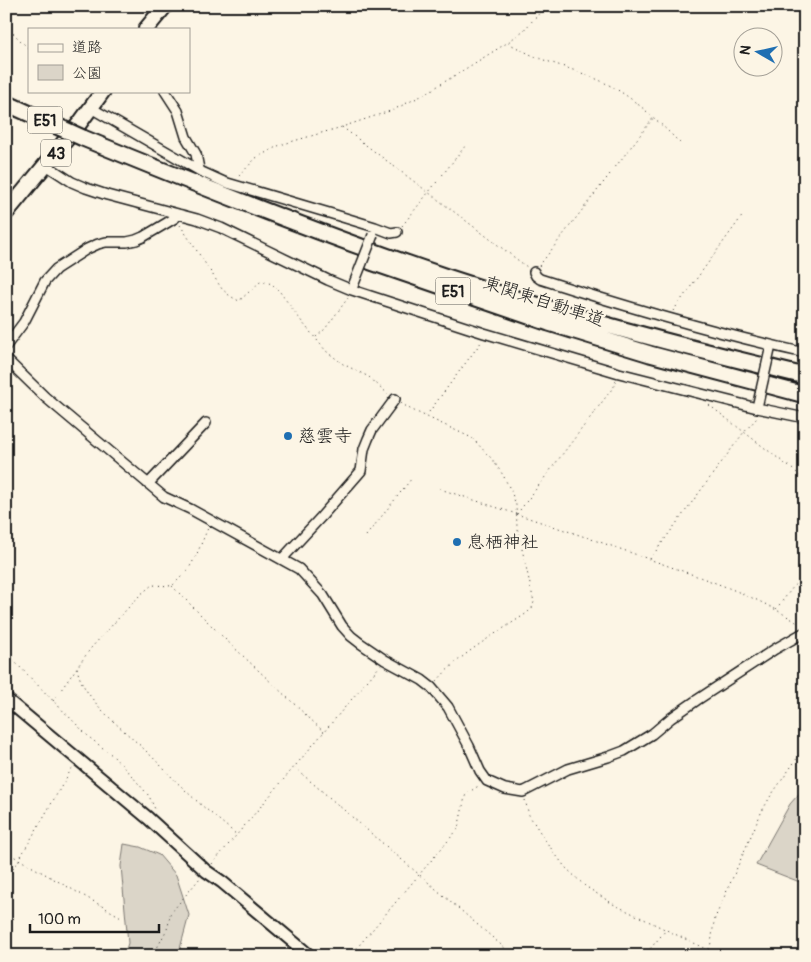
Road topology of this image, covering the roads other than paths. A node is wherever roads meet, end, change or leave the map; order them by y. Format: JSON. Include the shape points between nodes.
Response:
{"nodes":[{"id":1,"x":165,"y":6,"type":"edge"},
{"id":2,"x":147,"y":28,"type":"edge"},
{"id":3,"x":102,"y":92,"type":"edge"},
{"id":4,"x":166,"y":92,"type":"edge"},
{"id":5,"x":6,"y":103,"type":"edge"},
{"id":6,"x":91,"y":108,"type":"junction"},
{"id":7,"x":114,"y":150,"type":"junction"},
{"id":8,"x":46,"y":165,"type":"junction"},
{"id":9,"x":198,"y":170,"type":"junction"},
{"id":10,"x":6,"y":213,"type":"edge"},
{"id":11,"x":176,"y":216,"type":"junction"},
{"id":12,"x":374,"y":230,"type":"junction"},
{"id":13,"x":397,"y":232,"type":"road end"},
{"id":14,"x":534,"y":272,"type":"road end"},
{"id":15,"x":353,"y":288,"type":"junction"},
{"id":16,"x":6,"y":346,"type":"edge"},
{"id":17,"x":771,"y":348,"type":"junction"},
{"id":18,"x":805,"y":353,"type":"edge"},
{"id":19,"x":6,"y":359,"type":"edge"},
{"id":20,"x":805,"y":376,"type":"edge"},
{"id":21,"x":805,"y":395,"type":"edge"},
{"id":22,"x":394,"y":399,"type":"road end"},
{"id":23,"x":757,"y":405,"type":"junction"},
{"id":24,"x":805,"y":418,"type":"edge"},
{"id":25,"x":206,"y":423,"type":"dead end"},
{"id":26,"x":148,"y":484,"type":"junction"},
{"id":27,"x":282,"y":559,"type":"junction"},
{"id":28,"x":803,"y":629,"type":"edge"},
{"id":29,"x":6,"y":698,"type":"edge"},
{"id":30,"x":310,"y":956,"type":"edge"}],
"edges":[{"from":1,"to":2,"type":"main road"},
{"from":3,"to":6,"type":"main road","number":"43"},
{"from":4,"to":9,"type":"street","via":[[178,111],[186,137],[196,154]]},
{"from":5,"to":7,"type":"highway","name":"東関東自動車道","number":"E51","bridge":true},
{"from":6,"to":8,"type":"main road","number":"43"},
{"from":6,"to":9,"type":"street"},
{"from":7,"to":20,"type":"highway","name":"東関東自動車道","number":"E51","via":[[304,226],[445,276],[654,339]]},
{"from":7,"to":21,"type":"highway","name":"東関東自動車道","number":"E51","via":[[228,204],[441,287],[650,354]]},
{"from":8,"to":10,"type":"main road","number":"43"},
{"from":8,"to":11,"type":"street","via":[[86,188]]},
{"from":9,"to":12,"type":"street","via":[[234,186]]},
{"from":11,"to":15,"type":"street","via":[[197,219],[221,228],[328,280]]},
{"from":11,"to":16,"type":"street","via":[[136,240],[106,242],[86,249],[56,269],[44,281],[24,322]]},
{"from":12,"to":13,"type":"street"},
{"from":12,"to":15,"type":"street","bridge":true},
{"from":14,"to":17,"type":"street","via":[[540,279]]},
{"from":15,"to":23,"type":"street","via":[[484,333],[619,373]]},
{"from":17,"to":18,"type":"street"},
{"from":17,"to":23,"type":"street","bridge":true},
{"from":19,"to":26,"type":"street","via":[[45,397]]},
{"from":22,"to":27,"type":"street","via":[[372,430],[364,448],[361,471]]},
{"from":23,"to":24,"type":"street"},
{"from":25,"to":26,"type":"street"},
{"from":26,"to":27,"type":"street","via":[[164,497]]},
{"from":27,"to":28,"type":"street","via":[[312,582],[342,626],[360,643],[431,687],[448,707],[487,781],[505,789],[524,792],[568,769],[624,751]]},
{"from":29,"to":30,"type":"street"}]}
